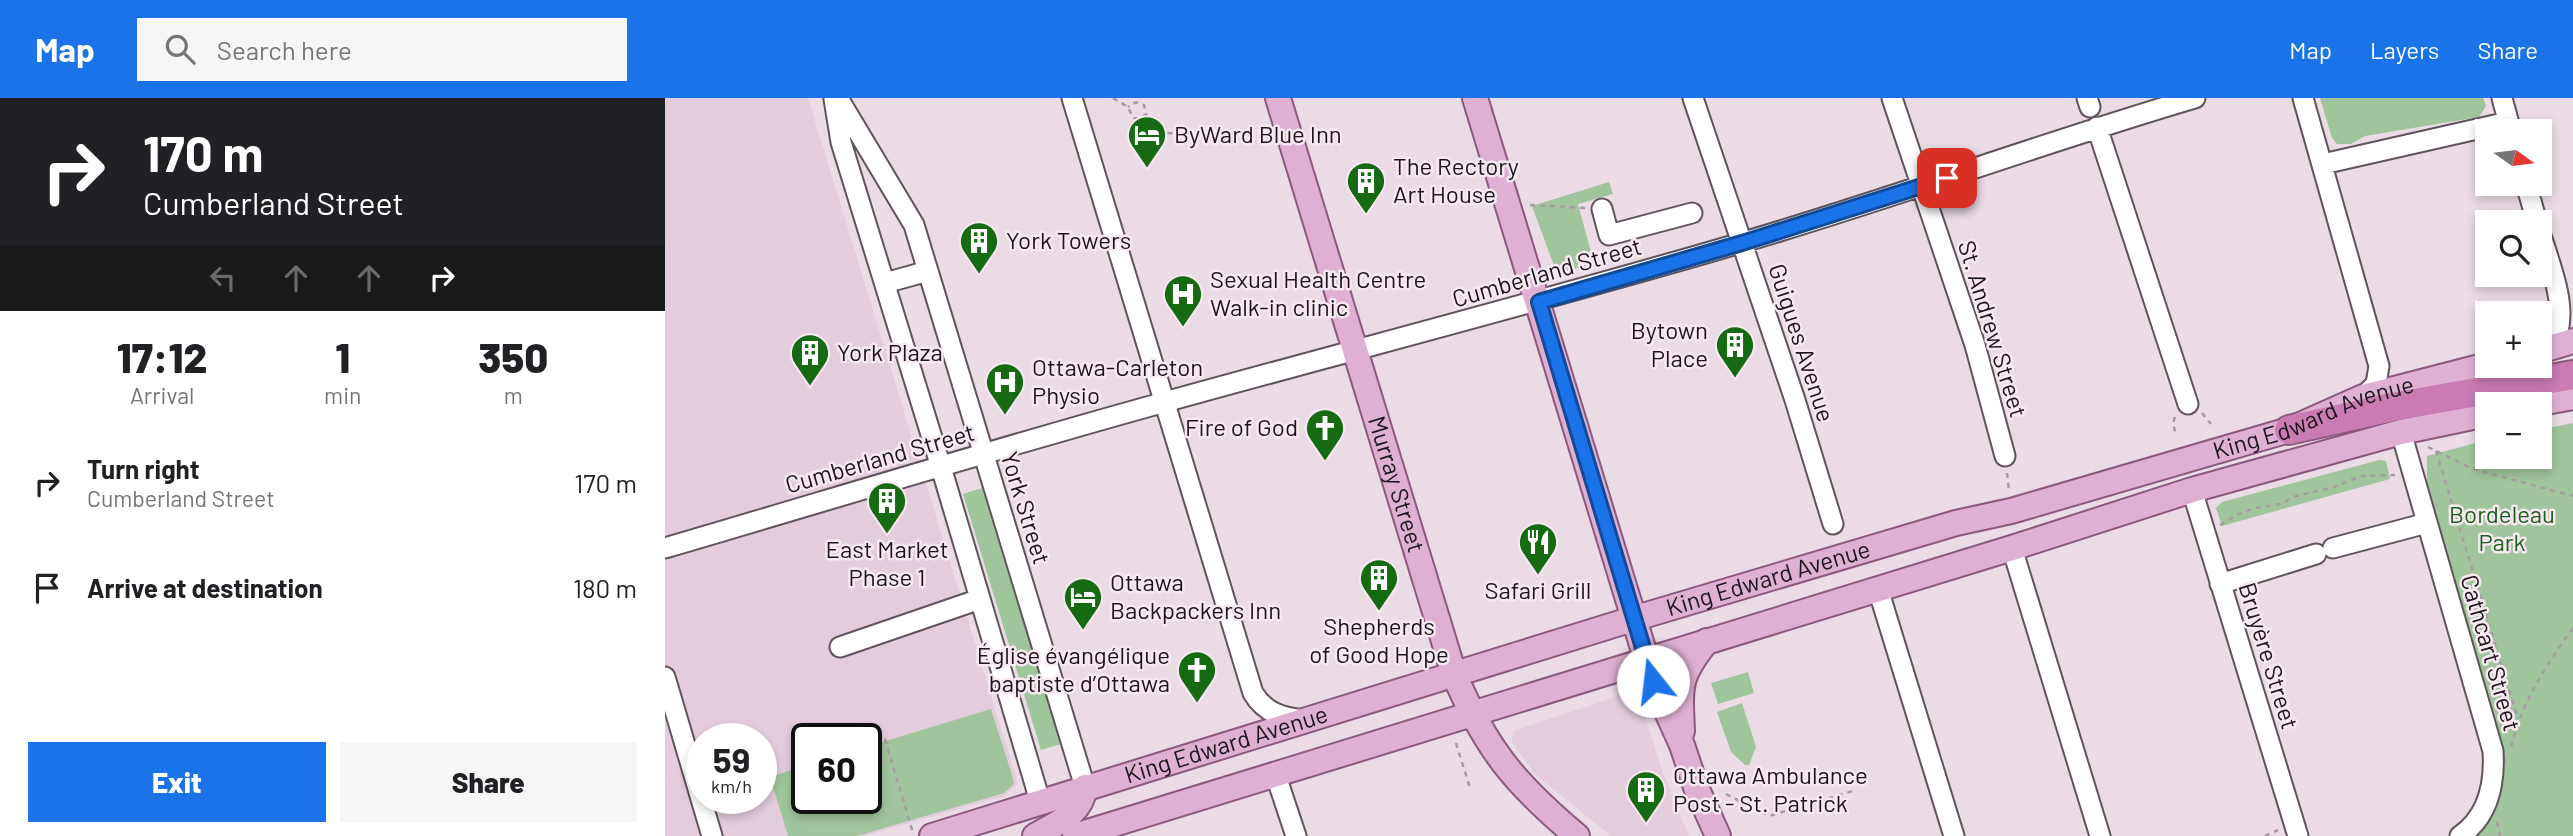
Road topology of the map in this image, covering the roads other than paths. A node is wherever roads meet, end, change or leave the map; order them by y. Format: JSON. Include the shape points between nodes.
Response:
{"nodes":[{"id":1,"x":836,"y":98,"type":"edge"},
{"id":2,"x":1278,"y":98,"type":"edge"},
{"id":3,"x":1475,"y":98,"type":"edge"},
{"id":4,"x":1693,"y":98,"type":"edge"},
{"id":5,"x":1892,"y":98,"type":"edge"},
{"id":6,"x":2196,"y":98,"type":"edge"},
{"id":7,"x":2303,"y":98,"type":"edge"},
{"id":8,"x":2502,"y":98,"type":"edge"},
{"id":9,"x":1076,"y":113,"type":"edge"},
{"id":10,"x":2508,"y":119,"type":"edge"},
{"id":11,"x":2097,"y":127,"type":"junction"},
{"id":12,"x":2475,"y":134,"type":"edge"},
{"id":13,"x":2323,"y":164,"type":"junction"},
{"id":14,"x":1921,"y":187,"type":"junction"},
{"id":15,"x":1602,"y":209,"type":"road end"},
{"id":16,"x":1692,"y":213,"type":"dead end"},
{"id":17,"x":1742,"y":243,"type":"junction"},
{"id":18,"x":928,"y":271,"type":"junction"},
{"id":19,"x":2552,"y":273,"type":"edge"},
{"id":20,"x":885,"y":283,"type":"junction"},
{"id":21,"x":1539,"y":302,"type":"junction"},
{"id":22,"x":2554,"y":346,"type":"edge"},
{"id":23,"x":1356,"y":351,"type":"junction"},
{"id":24,"x":2475,"y":368,"type":"edge"},
{"id":25,"x":2573,"y":375,"type":"edge"},
{"id":26,"x":2363,"y":397,"type":"junction"},
{"id":27,"x":2573,"y":397,"type":"edge"},
{"id":28,"x":2552,"y":401,"type":"edge"},
{"id":29,"x":1166,"y":402,"type":"junction"},
{"id":30,"x":2188,"y":404,"type":"dead end"},
{"id":31,"x":2475,"y":417,"type":"edge"},
{"id":32,"x":2289,"y":430,"type":"junction"},
{"id":33,"x":2401,"y":432,"type":"junction"},
{"id":34,"x":983,"y":455,"type":"junction"},
{"id":35,"x":2005,"y":456,"type":"dead end"},
{"id":36,"x":941,"y":467,"type":"junction"},
{"id":37,"x":2192,"y":490,"type":"junction"},
{"id":38,"x":1956,"y":523,"type":"junction"},
{"id":39,"x":2427,"y":523,"type":"junction"},
{"id":40,"x":1833,"y":524,"type":"dead end"},
{"id":41,"x":665,"y":548,"type":"edge"},
{"id":42,"x":2012,"y":548,"type":"junction"},
{"id":43,"x":2220,"y":584,"type":"junction"},
{"id":44,"x":1878,"y":589,"type":"junction"},
{"id":45,"x":980,"y":599,"type":"junction"},
{"id":46,"x":1636,"y":618,"type":"junction"},
{"id":47,"x":1707,"y":641,"type":"junction"},
{"id":48,"x":841,"y":647,"type":"dead end"},
{"id":49,"x":1647,"y":660,"type":"junction"},
{"id":50,"x":1454,"y":674,"type":"junction"},
{"id":51,"x":665,"y":677,"type":"edge"},
{"id":52,"x":1471,"y":713,"type":"junction"},
{"id":53,"x":1306,"y":720,"type":"junction"},
{"id":54,"x":1682,"y":745,"type":"junction"},
{"id":55,"x":1276,"y":776,"type":"junction"},
{"id":56,"x":1086,"y":787,"type":"junction"},
{"id":57,"x":1039,"y":801,"type":"junction"},
{"id":58,"x":1088,"y":834,"type":"edge"},
{"id":59,"x":712,"y":836,"type":"edge"},
{"id":60,"x":932,"y":836,"type":"edge"},
{"id":61,"x":1035,"y":836,"type":"edge"},
{"id":62,"x":1296,"y":836,"type":"edge"},
{"id":63,"x":1577,"y":836,"type":"edge"},
{"id":64,"x":1717,"y":836,"type":"edge"},
{"id":65,"x":1954,"y":836,"type":"edge"},
{"id":66,"x":2100,"y":836,"type":"edge"},
{"id":67,"x":2298,"y":836,"type":"edge"},
{"id":68,"x":2460,"y":836,"type":"edge"}],
"edges":[{"from":1,"to":18,"type":"street","name":"York Street","via":[[914,225]]},
{"from":1,"to":20,"type":"street","name":"York Street","via":[[841,142]]},
{"from":2,"to":23,"type":"main road","name":"Murray Street"},
{"from":3,"to":21,"type":"main road"},
{"from":4,"to":17,"type":"street","name":"Guigues Avenue"},
{"from":5,"to":14,"type":"street","name":"St. Andrew Street"},
{"from":6,"to":11,"type":"street","name":"Cumberland Street"},
{"from":7,"to":13,"type":"street"},
{"from":8,"to":10,"type":"street"},
{"from":9,"to":29,"type":"street"},
{"from":11,"to":14,"type":"street","name":"Cumberland Street"},
{"from":11,"to":30,"type":"street"},
{"from":12,"to":13,"type":"street"},
{"from":13,"to":26,"type":"street","via":[[2379,366],[2376,384]]},
{"from":14,"to":17,"type":"street","name":"Cumberland Street"},
{"from":14,"to":35,"type":"street","name":"St. Andrew Street","via":[[1975,345]]},
{"from":15,"to":16,"type":"street","via":[[1609,235]]},
{"from":17,"to":21,"type":"street","name":"Cumberland Street"},
{"from":17,"to":40,"type":"street","name":"Guigues Avenue"},
{"from":18,"to":20,"type":"street"},
{"from":18,"to":34,"type":"street","name":"York Street"},
{"from":19,"to":22,"type":"street","via":[[2561,309]]},
{"from":20,"to":36,"type":"street","name":"York Street"},
{"from":21,"to":23,"type":"street","name":"Cumberland Street"},
{"from":21,"to":46,"type":"main road"},
{"from":23,"to":29,"type":"street","name":"Cumberland Street"},
{"from":23,"to":50,"type":"main road","name":"Murray Street"},
{"from":24,"to":26,"type":"main road","name":"King Edward Avenue"},
{"from":25,"to":32,"type":"highway"},
{"from":26,"to":32,"type":"main road","name":"King Edward Avenue"},
{"from":27,"to":28,"type":"main road"},
{"from":29,"to":34,"type":"street","name":"Cumberland Street"},
{"from":29,"to":53,"type":"street","via":[[1253,693],[1278,715]]},
{"from":31,"to":33,"type":"main road","name":"King Edward Avenue"},
{"from":32,"to":38,"type":"main road","name":"King Edward Avenue"},
{"from":33,"to":37,"type":"main road","name":"King Edward Avenue"},
{"from":33,"to":39,"type":"street","name":"Cathcart Street"},
{"from":34,"to":36,"type":"street","name":"Cumberland Street"},
{"from":34,"to":56,"type":"street","name":"York Street"},
{"from":36,"to":41,"type":"street","name":"Cumberland Street"},
{"from":36,"to":45,"type":"street","name":"York Street"},
{"from":37,"to":42,"type":"main road","name":"King Edward Avenue"},
{"from":37,"to":43,"type":"street","name":"Bruyère Street"},
{"from":38,"to":42,"type":"main road","via":[[2003,532]]},
{"from":38,"to":46,"type":"main road","name":"King Edward Avenue"},
{"from":39,"to":43,"type":"street"},
{"from":39,"to":68,"type":"street","name":"Cathcart Street","via":[[2493,751],[2491,812]]},
{"from":42,"to":44,"type":"main road","name":"King Edward Avenue"},
{"from":42,"to":66,"type":"street"},
{"from":43,"to":67,"type":"street","name":"Bruyère Street"},
{"from":44,"to":47,"type":"main road","name":"King Edward Avenue"},
{"from":44,"to":65,"type":"street"},
{"from":45,"to":48,"type":"street"},
{"from":45,"to":57,"type":"street","name":"York Street"},
{"from":46,"to":49,"type":"main road"},
{"from":46,"to":50,"type":"main road","name":"King Edward Avenue"},
{"from":47,"to":49,"type":"main road","name":"King Edward Avenue"},
{"from":47,"to":54,"type":"main road","via":[[1687,665],[1680,687]]},
{"from":49,"to":52,"type":"main road","name":"King Edward Avenue"},
{"from":49,"to":54,"type":"main road"},
{"from":50,"to":52,"type":"main road","name":"Murray Street"},
{"from":50,"to":53,"type":"main road","name":"King Edward Avenue"},
{"from":51,"to":59,"type":"street"},
{"from":52,"to":55,"type":"main road","name":"King Edward Avenue"},
{"from":52,"to":63,"type":"main road","name":"Murray Street","via":[[1506,768]]},
{"from":53,"to":56,"type":"main road","name":"King Edward Avenue"},
{"from":54,"to":64,"type":"main road"},
{"from":55,"to":58,"type":"main road","name":"King Edward Avenue"},
{"from":55,"to":62,"type":"street"},
{"from":56,"to":57,"type":"main road","name":"King Edward Avenue"},
{"from":56,"to":61,"type":"main road","via":[[1070,816]]},
{"from":57,"to":60,"type":"main road","name":"King Edward Avenue"}]}
